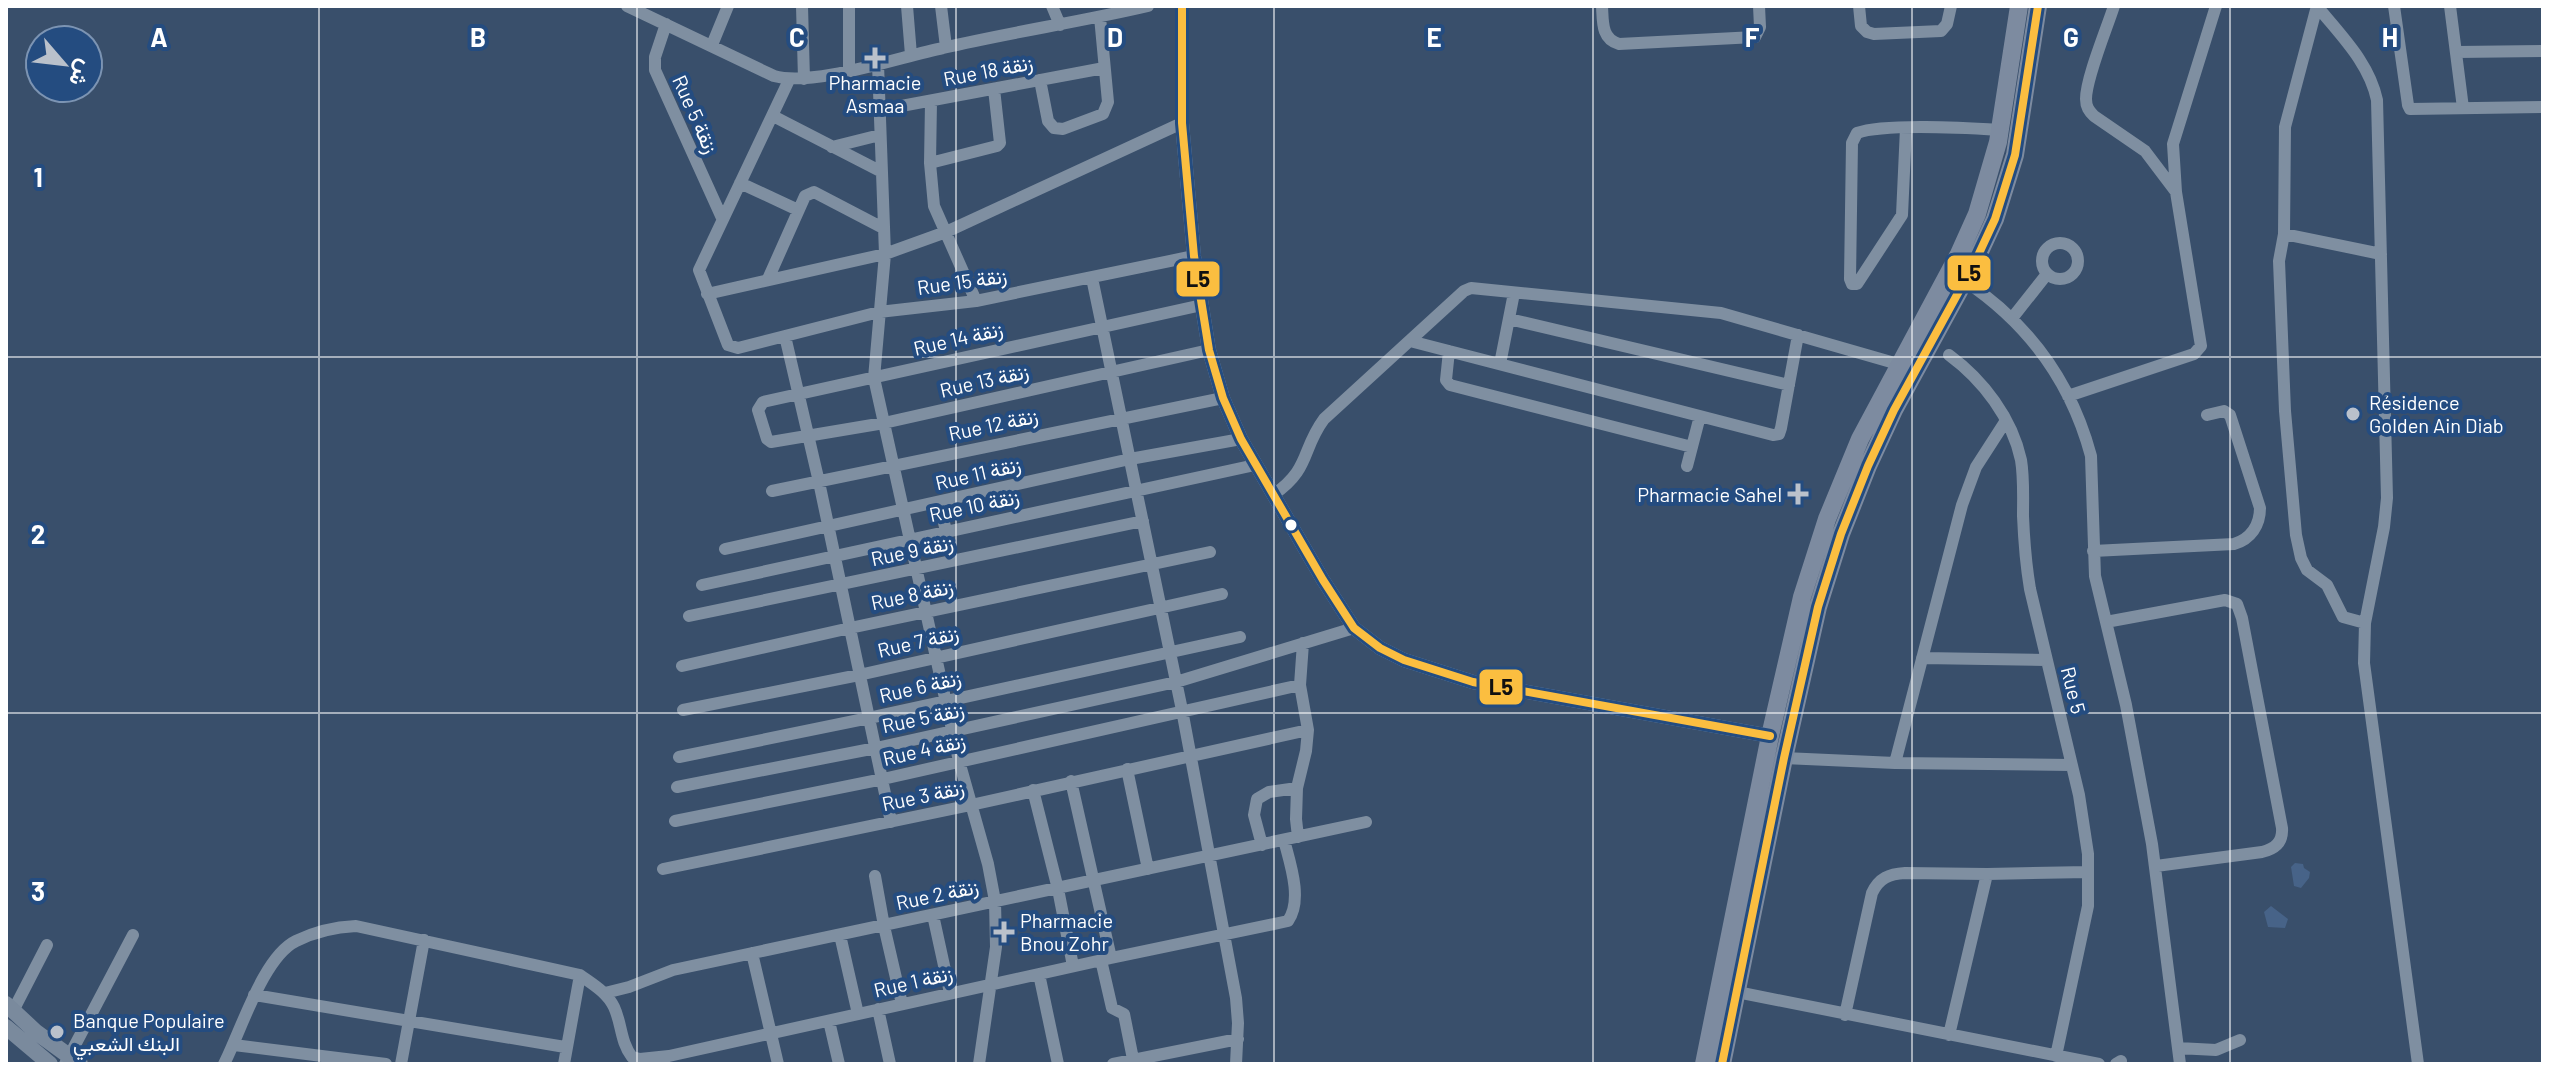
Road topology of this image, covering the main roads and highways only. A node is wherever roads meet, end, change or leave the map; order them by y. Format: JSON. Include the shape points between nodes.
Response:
{"nodes":[{"id":1,"x":2019,"y":6,"type":"edge"},
{"id":2,"x":2038,"y":6,"type":"edge"},
{"id":3,"x":9,"y":1007,"type":"edge"},
{"id":4,"x":6,"y":1027,"type":"edge"},
{"id":5,"x":71,"y":1061,"type":"edge"},
{"id":6,"x":50,"y":1064,"type":"edge"},
{"id":7,"x":1704,"y":1064,"type":"edge"},
{"id":8,"x":1722,"y":1064,"type":"edge"}],
"edges":[{"from":1,"to":7,"type":"main road","via":[[2001,130],[1967,238],[1860,439],[1796,617]]},
{"from":2,"to":8,"type":"main road","via":[[2015,155],[1995,219],[1857,492],[1810,637]]},
{"from":3,"to":5,"type":"main road"},
{"from":4,"to":6,"type":"main road"}]}
